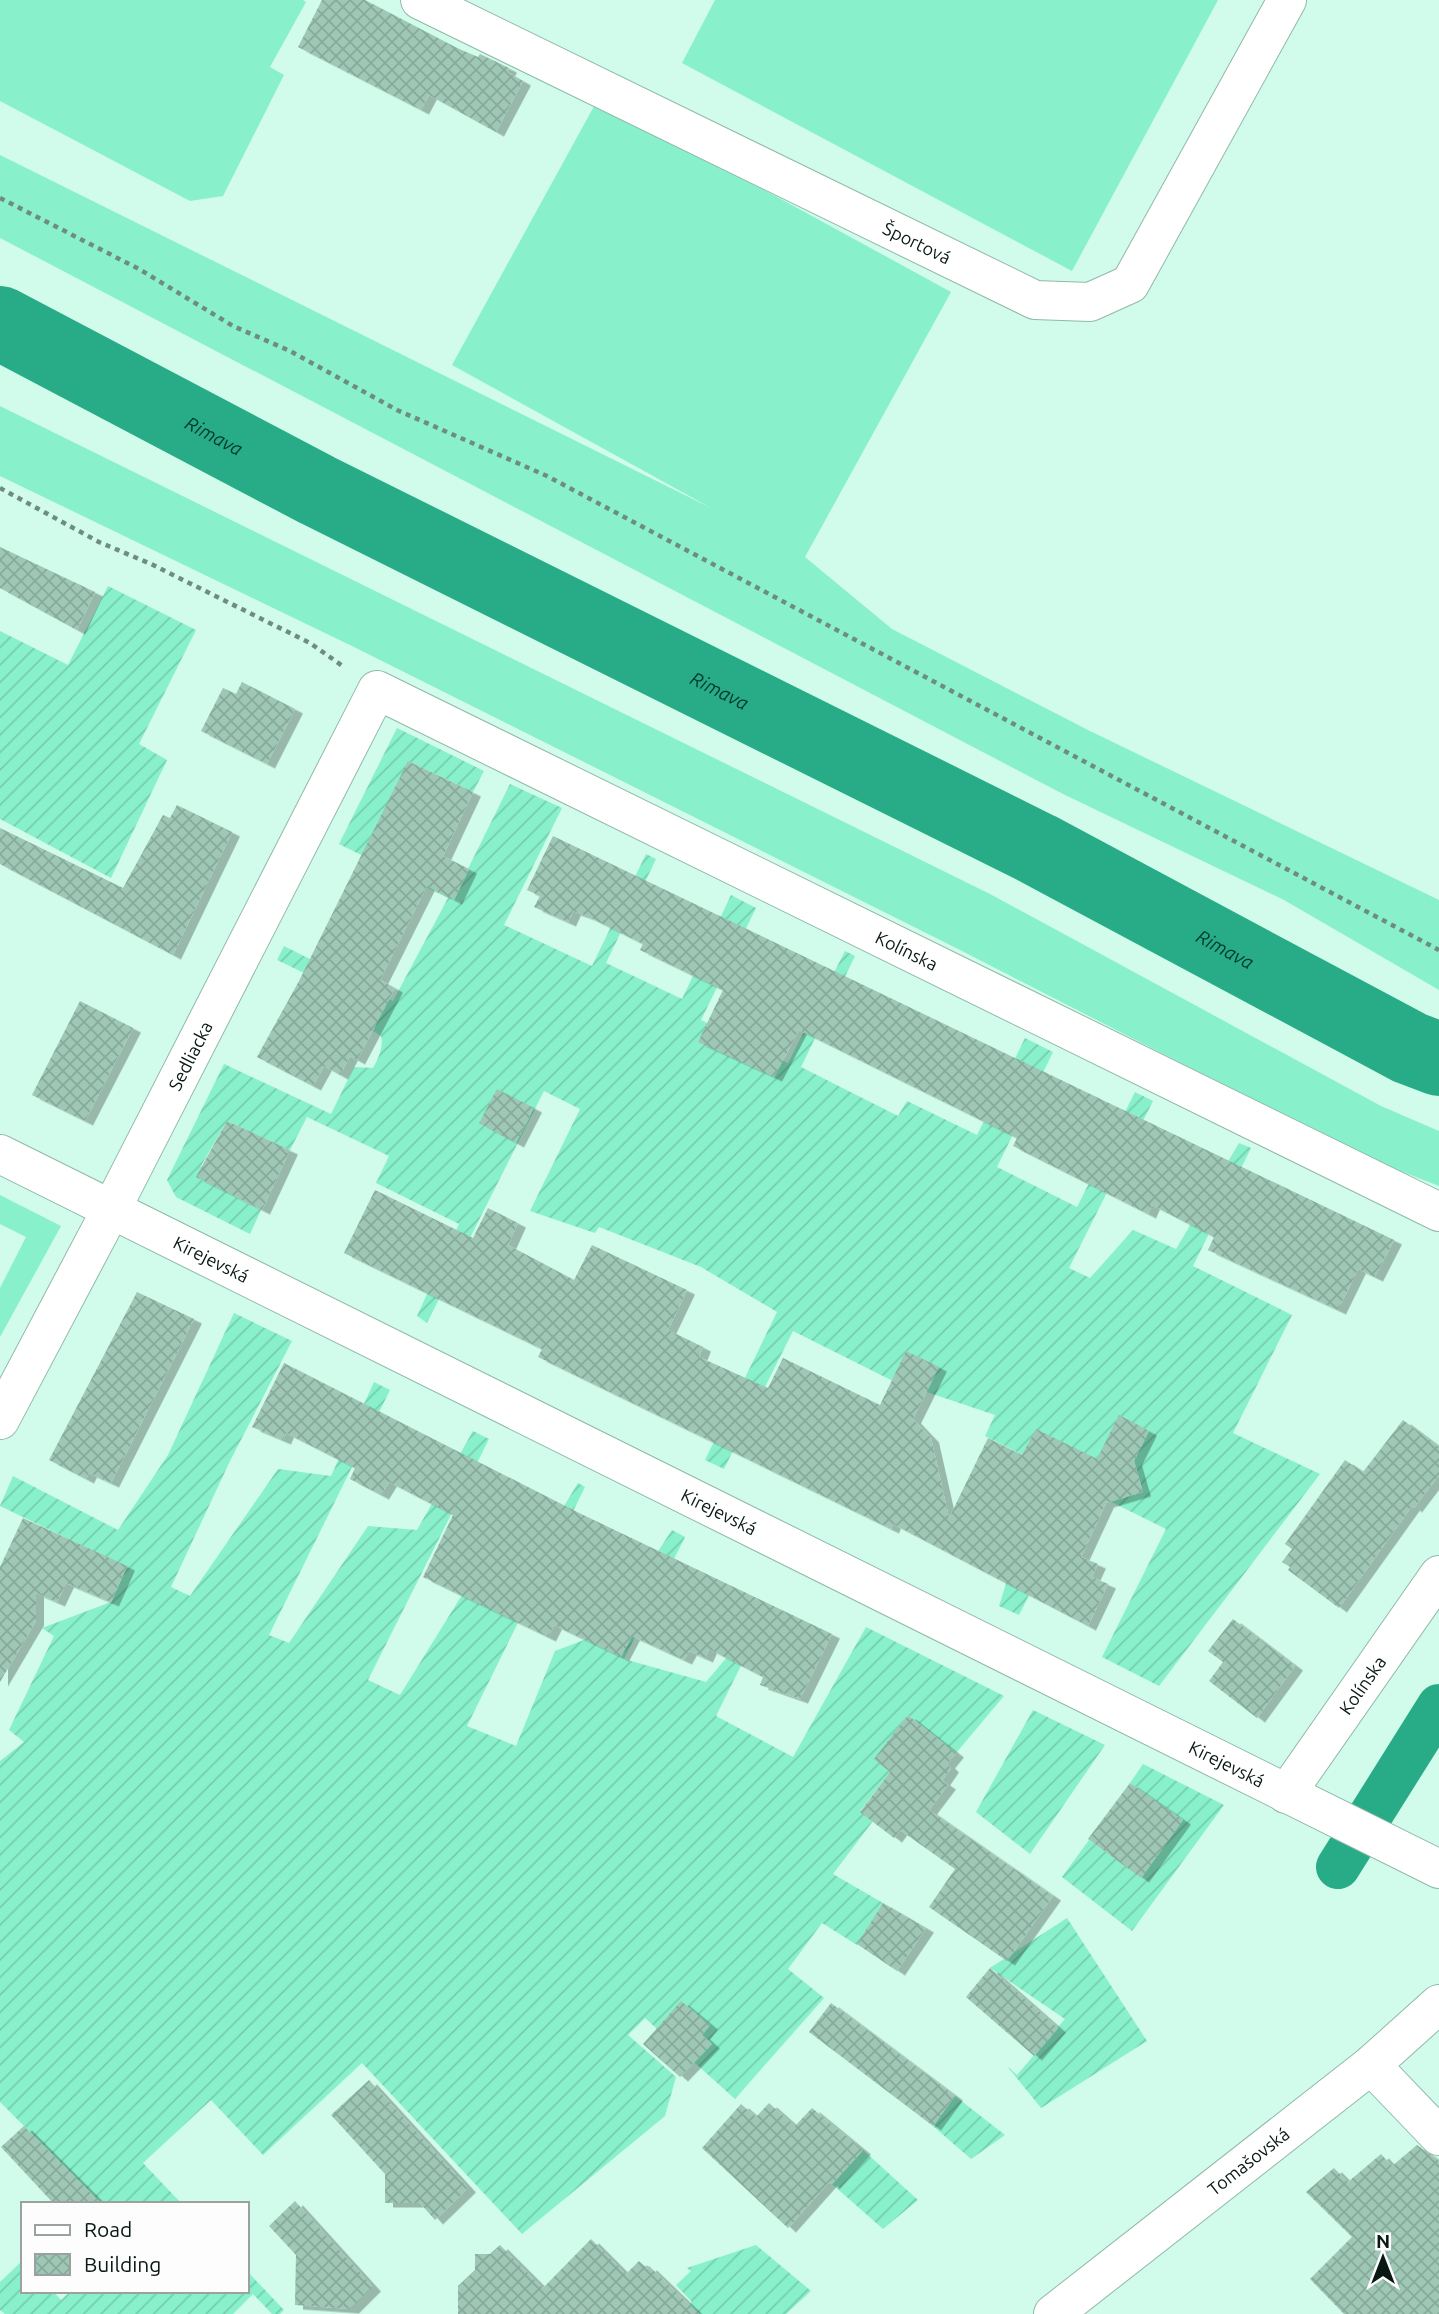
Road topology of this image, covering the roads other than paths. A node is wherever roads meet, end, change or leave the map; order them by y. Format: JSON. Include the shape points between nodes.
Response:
{"nodes":[{"id":1,"x":420,"y":0,"type":"edge"},
{"id":2,"x":1287,"y":0,"type":"edge"},
{"id":3,"x":377,"y":690,"type":"joint"},
{"id":4,"x":0,"y":1154,"type":"edge"},
{"id":5,"x":111,"y":1210,"type":"junction"},
{"id":6,"x":1439,"y":1212,"type":"edge"},
{"id":7,"x":0,"y":1420,"type":"edge"},
{"id":8,"x":1439,"y":1575,"type":"edge"},
{"id":9,"x":1286,"y":1794,"type":"junction"},
{"id":10,"x":1439,"y":1869,"type":"edge"},
{"id":11,"x":1439,"y":2004,"type":"edge"},
{"id":12,"x":1371,"y":2065,"type":"junction"},
{"id":13,"x":1439,"y":2136,"type":"edge"},
{"id":14,"x":1053,"y":2314,"type":"edge"}],
"edges":[{"from":1,"to":2,"type":"street","name":"Športová","via":[[1035,300],[1090,302],[1130,284]]},
{"from":3,"to":5,"type":"street","name":"Sedliacka"},
{"from":3,"to":6,"type":"street","name":"Kolínska"},
{"from":4,"to":5,"type":"street","name":"Kirejevská"},
{"from":5,"to":7,"type":"street","name":"Sedliacka"},
{"from":5,"to":9,"type":"street","name":"Kirejevská"},
{"from":8,"to":9,"type":"street","name":"Kolínska"},
{"from":9,"to":10,"type":"street","name":"Kirejevská"},
{"from":11,"to":12,"type":"street","name":"Tomašovská"},
{"from":12,"to":13,"type":"street"},
{"from":12,"to":14,"type":"street","name":"Tomašovská"}]}
